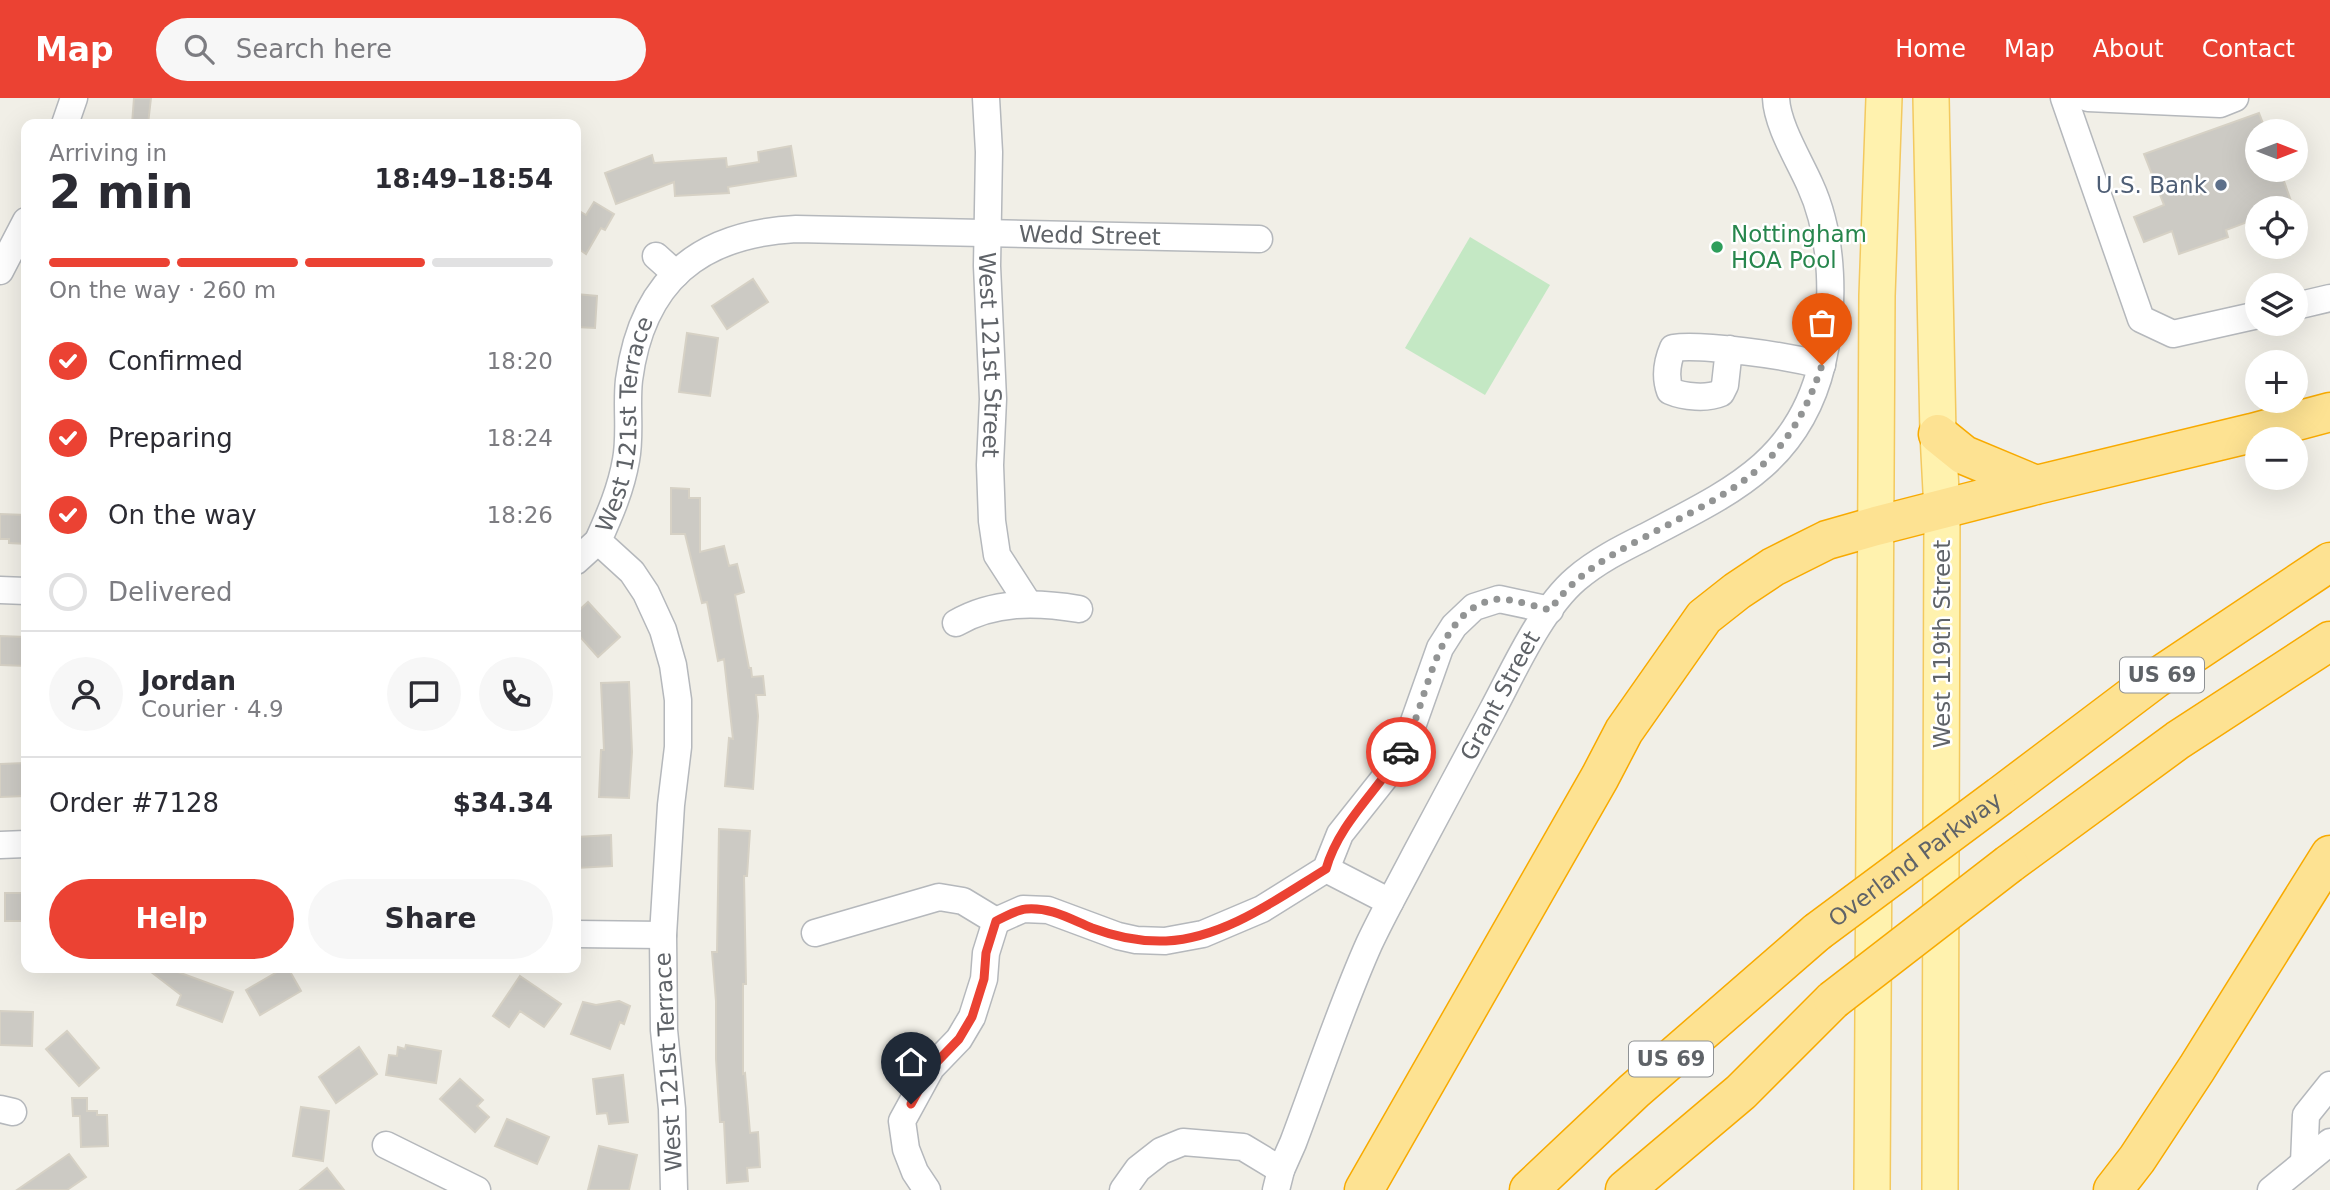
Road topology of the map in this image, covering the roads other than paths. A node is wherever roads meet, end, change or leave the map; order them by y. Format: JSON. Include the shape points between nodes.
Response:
{"nodes":[{"id":1,"x":74,"y":98,"type":"edge"},
{"id":2,"x":986,"y":98,"type":"edge"},
{"id":3,"x":1776,"y":98,"type":"edge"},
{"id":4,"x":1884,"y":98,"type":"edge"},
{"id":5,"x":1931,"y":98,"type":"edge"},
{"id":6,"x":2064,"y":98,"type":"edge"},
{"id":7,"x":2088,"y":98,"type":"edge"},
{"id":8,"x":2235,"y":98,"type":"edge"},
{"id":9,"x":67,"y":119,"type":"edge"},
{"id":10,"x":796,"y":229,"type":"joint"},
{"id":11,"x":21,"y":233,"type":"edge"},
{"id":12,"x":988,"y":233,"type":"junction"},
{"id":13,"x":1259,"y":239,"type":"dead end"},
{"id":14,"x":9,"y":262,"type":"edge"},
{"id":15,"x":2330,"y":298,"type":"edge"},
{"id":16,"x":2308,"y":303,"type":"edge"},
{"id":17,"x":2245,"y":318,"type":"edge"},
{"id":18,"x":1729,"y":349,"type":"dead end"},
{"id":19,"x":1822,"y":365,"type":"junction"},
{"id":20,"x":2330,"y":412,"type":"edge"},
{"id":21,"x":1938,"y":434,"type":"junction"},
{"id":22,"x":2036,"y":485,"type":"junction"},
{"id":23,"x":1942,"y":510,"type":"junction"},
{"id":24,"x":1876,"y":526,"type":"junction"},
{"id":25,"x":598,"y":541,"type":"junction"},
{"id":26,"x":581,"y":556,"type":"edge"},
{"id":27,"x":2330,"y":562,"type":"edge"},
{"id":28,"x":0,"y":590,"type":"edge"},
{"id":29,"x":21,"y":592,"type":"edge"},
{"id":30,"x":1028,"y":603,"type":"junction"},
{"id":31,"x":1079,"y":609,"type":"dead end"},
{"id":32,"x":1550,"y":610,"type":"junction"},
{"id":33,"x":956,"y":623,"type":"dead end"},
{"id":34,"x":2330,"y":641,"type":"edge"},
{"id":35,"x":21,"y":844,"type":"edge"},
{"id":36,"x":0,"y":845,"type":"edge"},
{"id":37,"x":2330,"y":855,"type":"edge"},
{"id":38,"x":1326,"y":869,"type":"junction"},
{"id":39,"x":1391,"y":902,"type":"junction"},
{"id":40,"x":996,"y":921,"type":"junction"},
{"id":41,"x":815,"y":933,"type":"dead end"},
{"id":42,"x":581,"y":934,"type":"edge"},
{"id":43,"x":663,"y":935,"type":"junction"},
{"id":44,"x":2330,"y":1085,"type":"edge"},
{"id":45,"x":2330,"y":1142,"type":"edge"},
{"id":46,"x":386,"y":1145,"type":"dead end"},
{"id":47,"x":2304,"y":1163,"type":"junction"},
{"id":48,"x":1278,"y":1180,"type":"edge"},
{"id":49,"x":477,"y":1190,"type":"edge"},
{"id":50,"x":674,"y":1190,"type":"edge"},
{"id":51,"x":928,"y":1190,"type":"edge"},
{"id":52,"x":1123,"y":1190,"type":"edge"},
{"id":53,"x":1364,"y":1190,"type":"edge"},
{"id":54,"x":1530,"y":1190,"type":"edge"},
{"id":55,"x":1625,"y":1190,"type":"edge"},
{"id":56,"x":1872,"y":1190,"type":"edge"},
{"id":57,"x":1940,"y":1190,"type":"edge"},
{"id":58,"x":2113,"y":1190,"type":"edge"},
{"id":59,"x":2271,"y":1190,"type":"edge"}],
"edges":[{"from":1,"to":9,"type":"street"},
{"from":2,"to":12,"type":"street","name":"West 121st Street"},
{"from":3,"to":19,"type":"street","name":"Grant Street","via":[[1820,208],[1829,247]]},
{"from":4,"to":24,"type":"main road"},
{"from":5,"to":21,"type":"main road","name":"West 119th Street"},
{"from":6,"to":17,"type":"street","via":[[2141,318],[2173,334]]},
{"from":7,"to":8,"type":"street","via":[[2220,104]]},
{"from":10,"to":12,"type":"street","name":"Wedd Street"},
{"from":10,"to":25,"type":"street","name":"West 121st Terrace","via":[[766,231],[666,265],[635,350],[629,382],[627,457],[619,493]]},
{"from":11,"to":14,"type":"street"},
{"from":12,"to":13,"type":"street","name":"Wedd Street"},
{"from":12,"to":30,"type":"street","name":"West 121st Street","via":[[992,521],[997,555]]},
{"from":15,"to":16,"type":"street"},
{"from":18,"to":19,"type":"street"},
{"from":19,"to":32,"type":"street","name":"Grant Street","via":[[1801,417],[1759,470],[1740,485],[1602,559],[1575,580]]},
{"from":20,"to":22,"type":"highway"},
{"from":21,"to":22,"type":"highway","via":[[1964,455]]},
{"from":21,"to":23,"type":"main road","name":"West 119th Street"},
{"from":22,"to":23,"type":"highway"},
{"from":23,"to":24,"type":"highway"},
{"from":23,"to":57,"type":"main road","name":"West 119th Street"},
{"from":24,"to":53,"type":"highway","via":[[1827,540],[1773,567],[1704,617],[1623,731]]},
{"from":24,"to":56,"type":"main road"},
{"from":25,"to":26,"type":"street"},
{"from":25,"to":43,"type":"street","name":"West 121st Terrace","via":[[632,572],[646,593],[673,665],[678,747]]},
{"from":27,"to":54,"type":"highway","name":"Overland Parkway","number":"US 69","bridge":true,"via":[[2155,679],[1817,932],[1634,1091]]},
{"from":28,"to":29,"type":"street"},
{"from":30,"to":31,"type":"street"},
{"from":30,"to":33,"type":"street","via":[[985,610]]},
{"from":32,"to":38,"type":"street","via":[[1499,599],[1474,607],[1454,626],[1440,648],[1408,741],[1340,834]]},
{"from":32,"to":39,"type":"street","name":"Grant Street"},
{"from":34,"to":55,"type":"highway","number":"US 69","bridge":true,"via":[[2178,740],[1833,1000],[1741,1092]]},
{"from":35,"to":36,"type":"street"},
{"from":37,"to":58,"type":"highway","via":[[2197,1068]]},
{"from":38,"to":39,"type":"street"},
{"from":38,"to":40,"type":"street","via":[[1262,909],[1182,939],[1118,936],[1048,909],[1023,909]]},
{"from":39,"to":48,"type":"street","name":"Grant Street","via":[[1370,943]]},
{"from":40,"to":41,"type":"street","via":[[963,901],[939,897]]},
{"from":40,"to":51,"type":"street","via":[[972,1017],[959,1039],[931,1068],[902,1121],[906,1149]]},
{"from":42,"to":43,"type":"street","name":"West 121st Terrace"},
{"from":43,"to":50,"type":"street","name":"West 121st Terrace"},
{"from":44,"to":47,"type":"street","via":[[2306,1115]]},
{"from":45,"to":47,"type":"street"},
{"from":46,"to":49,"type":"street"},
{"from":47,"to":59,"type":"street"},
{"from":48,"to":52,"type":"street","via":[[1244,1147],[1183,1142],[1161,1151],[1138,1169]]}]}
